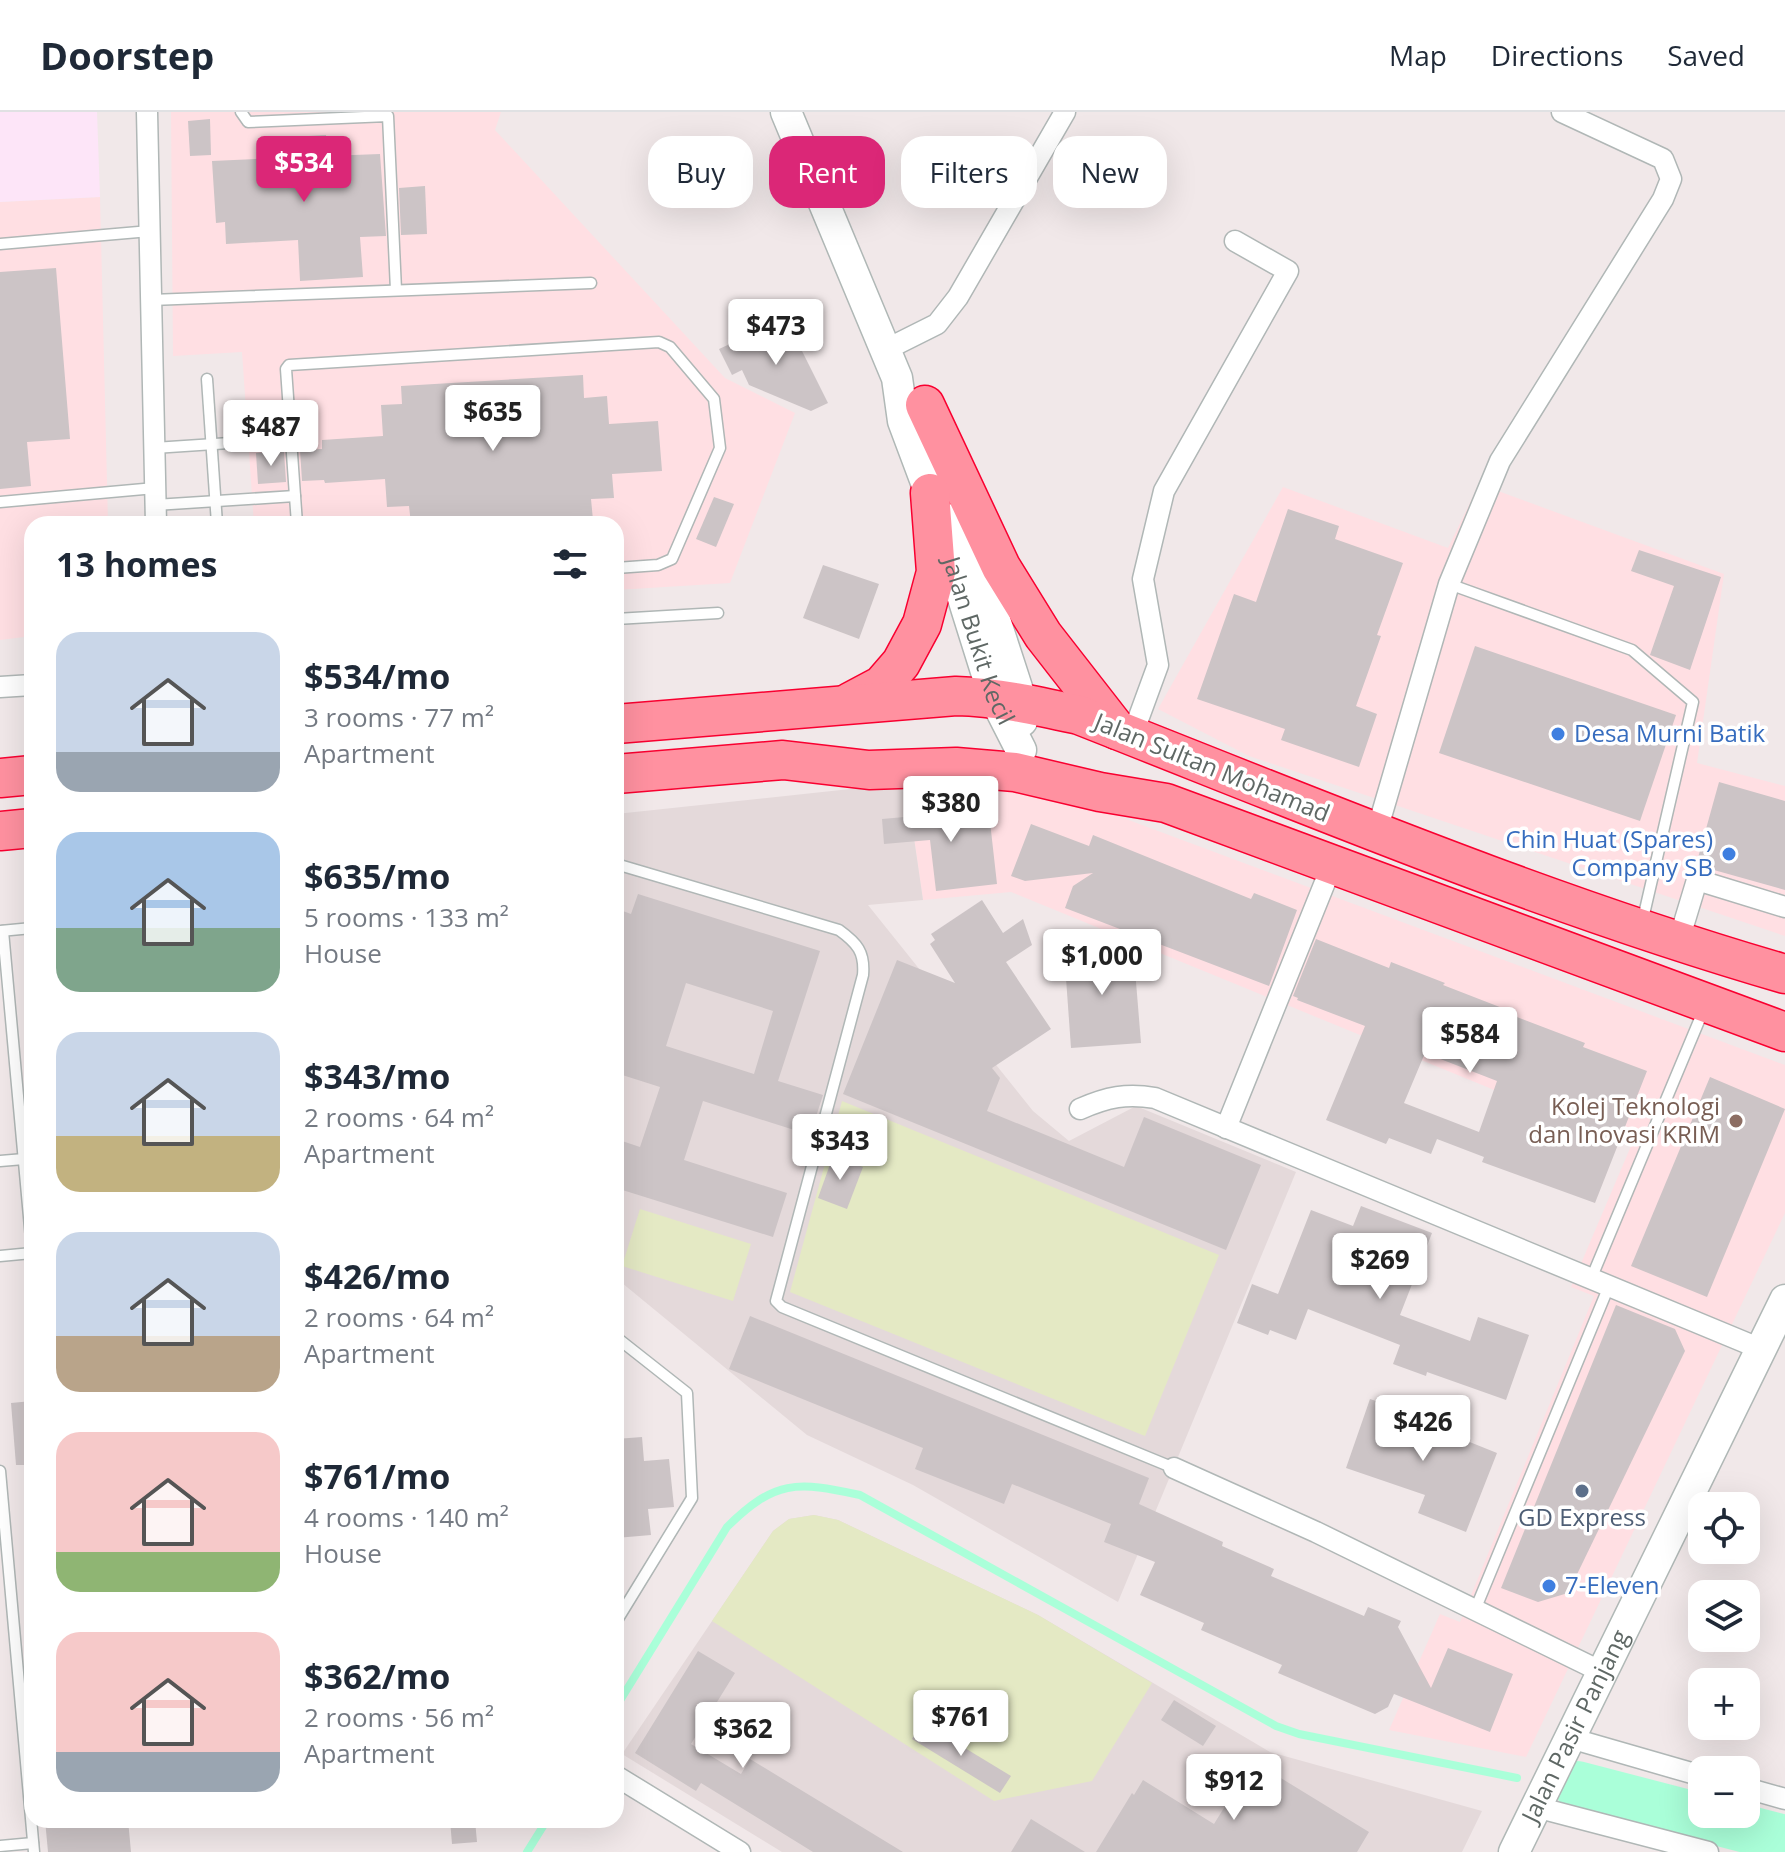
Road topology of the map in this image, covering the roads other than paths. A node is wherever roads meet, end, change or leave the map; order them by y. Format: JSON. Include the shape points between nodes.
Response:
{"nodes":[{"id":1,"x":147,"y":112,"type":"edge"},
{"id":2,"x":241,"y":112,"type":"edge"},
{"id":3,"x":786,"y":112,"type":"edge"},
{"id":4,"x":1065,"y":112,"type":"edge"},
{"id":5,"x":1562,"y":112,"type":"edge"},
{"id":6,"x":150,"y":231,"type":"junction"},
{"id":7,"x":1235,"y":241,"type":"dead end"},
{"id":8,"x":0,"y":244,"type":"edge"},
{"id":9,"x":591,"y":283,"type":"dead end"},
{"id":10,"x":396,"y":290,"type":"junction"},
{"id":11,"x":151,"y":300,"type":"junction"},
{"id":12,"x":885,"y":350,"type":"junction"},
{"id":13,"x":897,"y":378,"type":"junction"},
{"id":14,"x":207,"y":379,"type":"dead end"},
{"id":15,"x":925,"y":405,"type":"junction"},
{"id":16,"x":291,"y":439,"type":"junction"},
{"id":17,"x":211,"y":444,"type":"junction"},
{"id":18,"x":154,"y":448,"type":"junction"},
{"id":19,"x":930,"y":493,"type":"junction"},
{"id":20,"x":295,"y":496,"type":"junction"},
{"id":21,"x":0,"y":502,"type":"edge"},
{"id":22,"x":215,"y":502,"type":"junction"},
{"id":23,"x":155,"y":506,"type":"edge"},
{"id":24,"x":216,"y":516,"type":"edge"},
{"id":25,"x":296,"y":516,"type":"edge"},
{"id":26,"x":624,"y":567,"type":"edge"},
{"id":27,"x":1449,"y":584,"type":"junction"},
{"id":28,"x":718,"y":613,"type":"dead end"},
{"id":29,"x":624,"y":619,"type":"edge"},
{"id":30,"x":24,"y":686,"type":"edge"},
{"id":31,"x":0,"y":687,"type":"edge"},
{"id":32,"x":1008,"y":700,"type":"junction"},
{"id":33,"x":848,"y":704,"type":"junction"},
{"id":34,"x":624,"y":723,"type":"edge"},
{"id":35,"x":1124,"y":733,"type":"junction"},
{"id":36,"x":1021,"y":750,"type":"junction"},
{"id":37,"x":783,"y":760,"type":"junction"},
{"id":38,"x":624,"y":773,"type":"edge"},
{"id":39,"x":24,"y":776,"type":"edge"},
{"id":40,"x":0,"y":778,"type":"edge"},
{"id":41,"x":1166,"y":803,"type":"junction"},
{"id":42,"x":24,"y":829,"type":"edge"},
{"id":43,"x":0,"y":831,"type":"edge"},
{"id":44,"x":1376,"y":834,"type":"junction"},
{"id":45,"x":1332,"y":865,"type":"junction"},
{"id":46,"x":624,"y":866,"type":"edge"},
{"id":47,"x":1785,"y":907,"type":"edge"},
{"id":48,"x":24,"y":929,"type":"edge"},
{"id":49,"x":1641,"y":929,"type":"junction"},
{"id":50,"x":2,"y":931,"type":"edge"},
{"id":51,"x":1678,"y":943,"type":"junction"},
{"id":52,"x":1785,"y":974,"type":"edge"},
{"id":53,"x":1785,"y":992,"type":"edge"},
{"id":54,"x":1706,"y":1003,"type":"junction"},
{"id":55,"x":1782,"y":1033,"type":"edge"},
{"id":56,"x":1080,"y":1109,"type":"dead end"},
{"id":57,"x":1226,"y":1128,"type":"junction"},
{"id":58,"x":24,"y":1159,"type":"joint"},
{"id":59,"x":0,"y":1161,"type":"edge"},
{"id":60,"x":24,"y":1252,"type":"edge"},
{"id":61,"x":0,"y":1256,"type":"edge"},
{"id":62,"x":1600,"y":1282,"type":"junction"},
{"id":63,"x":1785,"y":1300,"type":"edge"},
{"id":64,"x":624,"y":1343,"type":"edge"},
{"id":65,"x":1761,"y":1349,"type":"junction"},
{"id":66,"x":1174,"y":1468,"type":"joint"},
{"id":67,"x":0,"y":1471,"type":"edge"},
{"id":68,"x":1,"y":1495,"type":"edge"},
{"id":69,"x":624,"y":1609,"type":"edge"},
{"id":70,"x":1475,"y":1610,"type":"junction"},
{"id":71,"x":1602,"y":1672,"type":"junction"},
{"id":72,"x":24,"y":1715,"type":"edge"},
{"id":73,"x":1570,"y":1738,"type":"junction"},
{"id":74,"x":1688,"y":1772,"type":"edge"},
{"id":75,"x":624,"y":1781,"type":"edge"},
{"id":76,"x":1760,"y":1792,"type":"edge"},
{"id":77,"x":1785,"y":1799,"type":"edge"},
{"id":78,"x":1536,"y":1807,"type":"junction"},
{"id":79,"x":33,"y":1828,"type":"edge"},
{"id":80,"x":0,"y":1846,"type":"edge"},
{"id":81,"x":34,"y":1848,"type":"edge"},
{"id":82,"x":740,"y":1852,"type":"edge"},
{"id":83,"x":1514,"y":1852,"type":"edge"},
{"id":84,"x":1708,"y":1852,"type":"edge"}],
"edges":[{"from":1,"to":6,"type":"street"},
{"from":2,"to":10,"type":"lane","via":[[248,122],[388,116]]},
{"from":3,"to":12,"type":"main road","name":"Jalan Bukit Kecil"},
{"from":4,"to":12,"type":"street","via":[[958,297],[937,324]]},
{"from":5,"to":27,"type":"street","via":[[1663,159],[1671,179],[1500,461]]},
{"from":6,"to":8,"type":"lane"},
{"from":6,"to":11,"type":"street"},
{"from":7,"to":35,"type":"street","via":[[1288,271],[1164,491],[1143,579],[1158,665]]},
{"from":9,"to":10,"type":"lane"},
{"from":10,"to":11,"type":"lane"},
{"from":11,"to":18,"type":"street"},
{"from":12,"to":13,"type":"main road","name":"Jalan Bukit Kecil"},
{"from":13,"to":15,"type":"main road","name":"Jalan Bukit Kecil"},
{"from":13,"to":19,"type":"main road","name":"Jalan Bukit Kecil","via":[[903,421]]},
{"from":14,"to":17,"type":"lane"},
{"from":15,"to":32,"type":"main road","name":"Jalan Bukit Kecil"},
{"from":15,"to":35,"type":"highway","via":[[1001,567],[1043,635]]},
{"from":16,"to":17,"type":"lane"},
{"from":16,"to":20,"type":"lane"},
{"from":16,"to":26,"type":"lane","via":[[289,365],[664,343],[714,399],[720,448],[672,559]]},
{"from":17,"to":18,"type":"lane"},
{"from":17,"to":22,"type":"lane"},
{"from":18,"to":23,"type":"street"},
{"from":19,"to":32,"type":"main road","name":"Jalan Bukit Kecil"},
{"from":19,"to":33,"type":"highway","via":[[936,572],[922,624],[882,685]]},
{"from":20,"to":22,"type":"lane"},
{"from":20,"to":25,"type":"lane"},
{"from":21,"to":23,"type":"lane"},
{"from":22,"to":23,"type":"lane"},
{"from":22,"to":24,"type":"lane"},
{"from":27,"to":44,"type":"street"},
{"from":27,"to":49,"type":"lane","via":[[1632,650],[1693,702]]},
{"from":28,"to":29,"type":"lane"},
{"from":30,"to":31,"type":"street"},
{"from":32,"to":33,"type":"highway","name":"Jalan Sultan Mohamad","via":[[956,696]]},
{"from":32,"to":35,"type":"highway","name":"Jalan Sultan Mohamad","via":[[1079,715]]},
{"from":32,"to":36,"type":"main road","name":"Jalan Bukit Kecil"},
{"from":33,"to":34,"type":"highway","name":"Jalan Sultan Mohamad"},
{"from":35,"to":44,"type":"highway","name":"Jalan Sultan Mohamad"},
{"from":36,"to":37,"type":"highway","via":[[976,743],[930,744]]},
{"from":36,"to":41,"type":"highway"},
{"from":37,"to":38,"type":"highway","name":"Jalan Sultan Mohamad"},
{"from":37,"to":41,"type":"highway","name":"Jalan Sultan Mohamad","via":[[869,770],[956,767],[1015,772]]},
{"from":39,"to":40,"type":"highway"},
{"from":41,"to":45,"type":"highway","name":"Jalan Sultan Mohamad"},
{"from":42,"to":43,"type":"highway"},
{"from":44,"to":49,"type":"highway","name":"Jalan Sultan Mohamad"},
{"from":45,"to":54,"type":"highway","name":"Jalan Sultan Mohamad"},
{"from":45,"to":57,"type":"street"},
{"from":46,"to":66,"type":"lane","via":[[839,930],[865,957],[776,1301]]},
{"from":47,"to":51,"type":"street","via":[[1697,880]]},
{"from":48,"to":50,"type":"lane"},
{"from":49,"to":51,"type":"highway","name":"Jalan Sultan Mohamad"},
{"from":50,"to":58,"type":"lane"},
{"from":51,"to":52,"type":"highway","name":"Jalan Sultan Mohamad"},
{"from":51,"to":53,"type":"highway"},
{"from":54,"to":55,"type":"highway","name":"Jalan Sultan Mohamad"},
{"from":54,"to":62,"type":"lane"},
{"from":56,"to":57,"type":"street","via":[[1133,1094]]},
{"from":57,"to":62,"type":"street"},
{"from":58,"to":59,"type":"lane"},
{"from":60,"to":61,"type":"lane"},
{"from":62,"to":65,"type":"street"},
{"from":62,"to":70,"type":"lane"},
{"from":63,"to":65,"type":"main road","name":"Jalan Pasir Panjang"},
{"from":64,"to":69,"type":"lane","via":[[687,1393],[692,1498]]},
{"from":65,"to":71,"type":"main road","name":"Jalan Pasir Panjang"},
{"from":66,"to":70,"type":"street"},
{"from":67,"to":68,"type":"lane"},
{"from":68,"to":72,"type":"lane"},
{"from":70,"to":71,"type":"street"},
{"from":71,"to":73,"type":"main road","name":"Jalan Pasir Panjang"},
{"from":73,"to":74,"type":"street"},
{"from":73,"to":78,"type":"main road","name":"Jalan Pasir Panjang"},
{"from":75,"to":82,"type":"street"},
{"from":76,"to":77,"type":"street"},
{"from":78,"to":83,"type":"main road","name":"Jalan Pasir Panjang"},
{"from":78,"to":84,"type":"street"},
{"from":79,"to":81,"type":"lane"},
{"from":80,"to":81,"type":"lane"}]}
